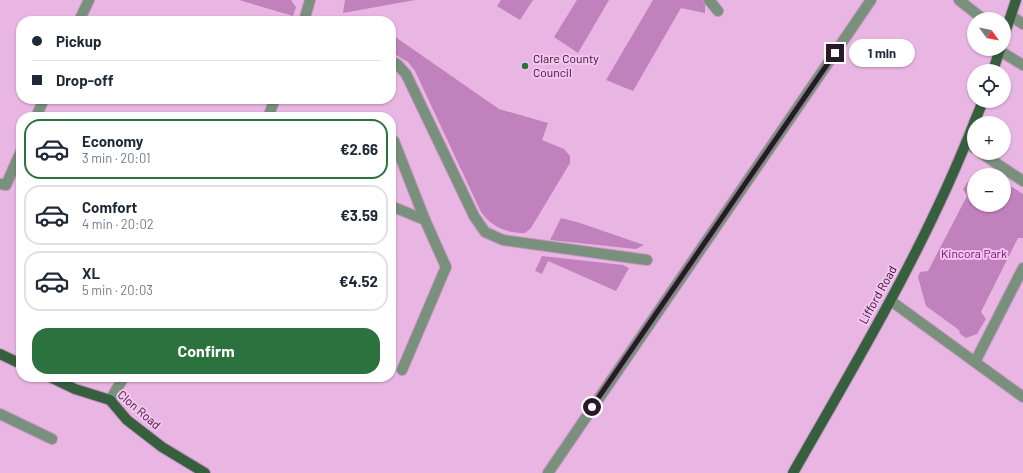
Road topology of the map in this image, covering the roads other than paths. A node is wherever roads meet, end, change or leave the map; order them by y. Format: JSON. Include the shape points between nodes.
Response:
{"nodes":[{"id":1,"x":89,"y":0,"type":"edge"},
{"id":2,"x":310,"y":0,"type":"edge"},
{"id":3,"x":709,"y":0,"type":"edge"},
{"id":4,"x":871,"y":0,"type":"edge"},
{"id":5,"x":959,"y":0,"type":"edge"},
{"id":6,"x":1016,"y":0,"type":"edge"},
{"id":7,"x":718,"y":11,"type":"dead end"},
{"id":8,"x":974,"y":12,"type":"edge"},
{"id":9,"x":1011,"y":13,"type":"edge"},
{"id":10,"x":81,"y":16,"type":"edge"},
{"id":11,"x":305,"y":16,"type":"edge"},
{"id":12,"x":1011,"y":17,"type":"edge"},
{"id":13,"x":1023,"y":24,"type":"edge"},
{"id":14,"x":1009,"y":56,"type":"edge"},
{"id":15,"x":396,"y":64,"type":"edge"},
{"id":16,"x":1023,"y":65,"type":"edge"},
{"id":17,"x":396,"y":146,"type":"edge"},
{"id":18,"x":967,"y":152,"type":"edge"},
{"id":19,"x":992,"y":160,"type":"edge"},
{"id":20,"x":16,"y":162,"type":"edge"},
{"id":21,"x":1023,"y":181,"type":"edge"},
{"id":22,"x":0,"y":184,"type":"edge"},
{"id":23,"x":396,"y":208,"type":"edge"},
{"id":24,"x":425,"y":220,"type":"junction"},
{"id":25,"x":647,"y":260,"type":"dead end"},
{"id":26,"x":1023,"y":268,"type":"edge"},
{"id":27,"x":891,"y":301,"type":"junction"},
{"id":28,"x":0,"y":354,"type":"edge"},
{"id":29,"x":16,"y":362,"type":"edge"},
{"id":30,"x":975,"y":362,"type":"junction"},
{"id":31,"x":402,"y":370,"type":"dead end"},
{"id":32,"x":60,"y":382,"type":"edge"},
{"id":33,"x":121,"y":382,"type":"edge"},
{"id":34,"x":1023,"y":397,"type":"edge"},
{"id":35,"x":110,"y":400,"type":"junction"},
{"id":36,"x":0,"y":414,"type":"edge"},
{"id":37,"x":52,"y":439,"type":"dead end"},
{"id":38,"x":205,"y":473,"type":"edge"},
{"id":39,"x":548,"y":473,"type":"edge"},
{"id":40,"x":792,"y":473,"type":"edge"}],
"edges":[{"from":1,"to":10,"type":"street"},
{"from":2,"to":11,"type":"street"},
{"from":3,"to":7,"type":"street"},
{"from":4,"to":39,"type":"street"},
{"from":5,"to":8,"type":"street"},
{"from":6,"to":9,"type":"main road"},
{"from":12,"to":13,"type":"street"},
{"from":14,"to":16,"type":"street"},
{"from":15,"to":25,"type":"street","via":[[406,74],[474,216],[485,232],[503,240]]},
{"from":17,"to":24,"type":"street"},
{"from":18,"to":27,"type":"main road","name":"Lifford Road"},
{"from":19,"to":21,"type":"street"},
{"from":20,"to":22,"type":"street","via":[[6,185]]},
{"from":23,"to":24,"type":"street"},
{"from":24,"to":31,"type":"street","via":[[446,266]]},
{"from":26,"to":30,"type":"street"},
{"from":27,"to":30,"type":"street"},
{"from":27,"to":40,"type":"main road","name":"Lifford Road"},
{"from":28,"to":29,"type":"main road"},
{"from":30,"to":34,"type":"street"},
{"from":32,"to":35,"type":"main road","name":"Clon Road"},
{"from":33,"to":35,"type":"street"},
{"from":35,"to":38,"type":"main road","name":"Clon Road","via":[[127,420],[162,447]]},
{"from":36,"to":37,"type":"street"}]}
